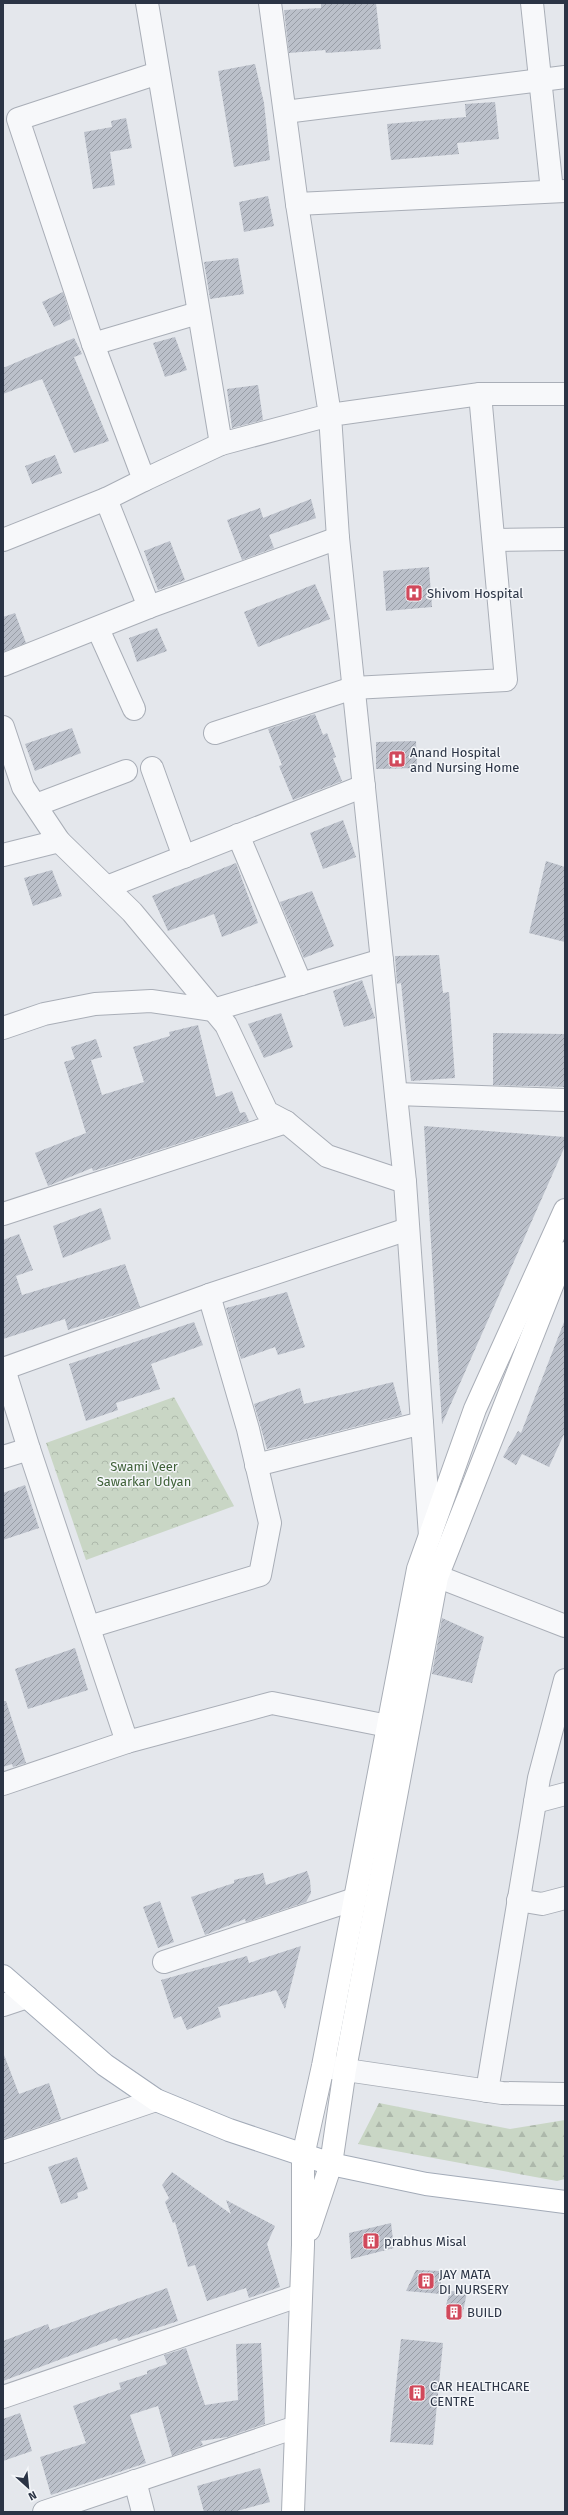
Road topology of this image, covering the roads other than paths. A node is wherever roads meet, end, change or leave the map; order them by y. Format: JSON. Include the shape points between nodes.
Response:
{"nodes":[{"id":1,"x":148,"y":3,"type":"edge"},
{"id":2,"x":270,"y":3,"type":"edge"},
{"id":3,"x":532,"y":3,"type":"edge"},
{"id":4,"x":158,"y":73,"type":"junction"},
{"id":5,"x":565,"y":77,"type":"edge"},
{"id":6,"x":540,"y":79,"type":"junction"},
{"id":7,"x":284,"y":112,"type":"junction"},
{"id":8,"x":10,"y":122,"type":"edge"},
{"id":9,"x":559,"y":191,"type":"edge"},
{"id":10,"x":297,"y":204,"type":"junction"},
{"id":11,"x":198,"y":313,"type":"junction"},
{"id":12,"x":93,"y":344,"type":"junction"},
{"id":13,"x":480,"y":394,"type":"junction"},
{"id":14,"x":565,"y":394,"type":"edge"},
{"id":15,"x":330,"y":415,"type":"junction"},
{"id":16,"x":221,"y":444,"type":"junction"},
{"id":17,"x":144,"y":480,"type":"junction"},
{"id":18,"x":106,"y":499,"type":"junction"},
{"id":19,"x":338,"y":538,"type":"junction"},
{"id":20,"x":565,"y":539,"type":"edge"},
{"id":21,"x":3,"y":540,"type":"edge"},
{"id":22,"x":494,"y":540,"type":"junction"},
{"id":23,"x":149,"y":607,"type":"junction"},
{"id":24,"x":98,"y":629,"type":"junction"},
{"id":25,"x":3,"y":665,"type":"edge"},
{"id":26,"x":354,"y":688,"type":"junction"},
{"id":27,"x":134,"y":709,"type":"dead end"},
{"id":28,"x":3,"y":728,"type":"edge"},
{"id":29,"x":215,"y":733,"type":"dead end"},
{"id":30,"x":152,"y":768,"type":"dead end"},
{"id":31,"x":126,"y":770,"type":"dead end"},
{"id":32,"x":364,"y":786,"type":"junction"},
{"id":33,"x":36,"y":805,"type":"junction"},
{"id":34,"x":238,"y":835,"type":"junction"},
{"id":35,"x":60,"y":841,"type":"junction"},
{"id":36,"x":3,"y":855,"type":"edge"},
{"id":37,"x":184,"y":857,"type":"junction"},
{"id":38,"x":107,"y":887,"type":"junction"},
{"id":39,"x":382,"y":960,"type":"junction"},
{"id":40,"x":301,"y":984,"type":"junction"},
{"id":41,"x":213,"y":1010,"type":"junction"},
{"id":42,"x":3,"y":1028,"type":"edge"},
{"id":43,"x":396,"y":1094,"type":"junction"},
{"id":44,"x":565,"y":1100,"type":"edge"},
{"id":45,"x":286,"y":1122,"type":"junction"},
{"id":46,"x":405,"y":1182,"type":"junction"},
{"id":47,"x":565,"y":1210,"type":"edge"},
{"id":48,"x":3,"y":1214,"type":"edge"},
{"id":49,"x":408,"y":1229,"type":"junction"},
{"id":50,"x":565,"y":1253,"type":"edge"},
{"id":51,"x":209,"y":1295,"type":"junction"},
{"id":52,"x":4,"y":1369,"type":"edge"},
{"id":53,"x":422,"y":1424,"type":"junction"},
{"id":54,"x":30,"y":1449,"type":"junction"},
{"id":55,"x":3,"y":1457,"type":"edge"},
{"id":56,"x":256,"y":1465,"type":"junction"},
{"id":57,"x":430,"y":1536,"type":"junction"},
{"id":58,"x":428,"y":1573,"type":"junction"},
{"id":59,"x":565,"y":1626,"type":"edge"},
{"id":60,"x":89,"y":1627,"type":"junction"},
{"id":61,"x":565,"y":1680,"type":"edge"},
{"id":62,"x":388,"y":1726,"type":"junction"},
{"id":63,"x":128,"y":1742,"type":"junction"},
{"id":64,"x":3,"y":1784,"type":"edge"},
{"id":65,"x":565,"y":1794,"type":"edge"},
{"id":66,"x":535,"y":1802,"type":"junction"},
{"id":67,"x":565,"y":1898,"type":"edge"},
{"id":68,"x":355,"y":1899,"type":"junction"},
{"id":69,"x":518,"y":1900,"type":"junction"},
{"id":70,"x":164,"y":1962,"type":"dead end"},
{"id":71,"x":3,"y":1976,"type":"edge"},
{"id":72,"x":27,"y":1997,"type":"junction"},
{"id":73,"x":3,"y":2005,"type":"edge"},
{"id":74,"x":323,"y":2066,"type":"junction"},
{"id":75,"x":345,"y":2069,"type":"junction"},
{"id":76,"x":487,"y":2090,"type":"junction"},
{"id":77,"x":565,"y":2094,"type":"edge"},
{"id":78,"x":156,"y":2100,"type":"junction"},
{"id":79,"x":3,"y":2152,"type":"edge"},
{"id":80,"x":303,"y":2156,"type":"junction"},
{"id":81,"x":331,"y":2164,"type":"junction"},
{"id":82,"x":565,"y":2202,"type":"edge"},
{"id":83,"x":303,"y":2245,"type":"junction"},
{"id":84,"x":301,"y":2296,"type":"junction"},
{"id":85,"x":3,"y":2396,"type":"edge"},
{"id":86,"x":296,"y":2427,"type":"junction"},
{"id":87,"x":135,"y":2481,"type":"junction"},
{"id":88,"x":44,"y":2512,"type":"edge"},
{"id":89,"x":143,"y":2512,"type":"edge"},
{"id":90,"x":293,"y":2512,"type":"edge"}],
"edges":[{"from":1,"to":4,"type":"street"},
{"from":2,"to":7,"type":"street"},
{"from":3,"to":6,"type":"street"},
{"from":4,"to":8,"type":"street"},
{"from":4,"to":11,"type":"street"},
{"from":5,"to":6,"type":"street"},
{"from":6,"to":7,"type":"street"},
{"from":6,"to":9,"type":"street"},
{"from":7,"to":10,"type":"street"},
{"from":8,"to":12,"type":"street"},
{"from":9,"to":10,"type":"street"},
{"from":10,"to":15,"type":"street"},
{"from":11,"to":12,"type":"street"},
{"from":11,"to":16,"type":"street"},
{"from":12,"to":17,"type":"street"},
{"from":13,"to":14,"type":"street"},
{"from":13,"to":15,"type":"street"},
{"from":13,"to":22,"type":"street"},
{"from":15,"to":16,"type":"street"},
{"from":15,"to":19,"type":"street"},
{"from":16,"to":17,"type":"street"},
{"from":17,"to":18,"type":"street"},
{"from":18,"to":21,"type":"street"},
{"from":18,"to":23,"type":"street"},
{"from":19,"to":23,"type":"street"},
{"from":19,"to":26,"type":"street"},
{"from":20,"to":22,"type":"street"},
{"from":22,"to":26,"type":"street","via":[[506,680]]},
{"from":23,"to":24,"type":"street"},
{"from":24,"to":25,"type":"street"},
{"from":24,"to":27,"type":"street"},
{"from":26,"to":29,"type":"street"},
{"from":26,"to":32,"type":"street"},
{"from":28,"to":33,"type":"street","via":[[23,787]]},
{"from":30,"to":37,"type":"street"},
{"from":31,"to":33,"type":"street"},
{"from":32,"to":34,"type":"street"},
{"from":32,"to":39,"type":"street"},
{"from":33,"to":35,"type":"street"},
{"from":34,"to":37,"type":"street"},
{"from":34,"to":40,"type":"street"},
{"from":35,"to":36,"type":"street"},
{"from":35,"to":38,"type":"street"},
{"from":37,"to":38,"type":"street"},
{"from":38,"to":41,"type":"street","via":[[132,912]]},
{"from":39,"to":40,"type":"street"},
{"from":39,"to":43,"type":"street"},
{"from":40,"to":41,"type":"street"},
{"from":41,"to":42,"type":"street","via":[[151,1000],[95,1004],[44,1014]]},
{"from":41,"to":45,"type":"street","via":[[226,1025],[267,1112]]},
{"from":43,"to":44,"type":"street"},
{"from":43,"to":46,"type":"street"},
{"from":45,"to":46,"type":"street","via":[[327,1156]]},
{"from":45,"to":48,"type":"street"},
{"from":46,"to":49,"type":"street"},
{"from":47,"to":57,"type":"main road","via":[[476,1409]]},
{"from":49,"to":51,"type":"street"},
{"from":49,"to":53,"type":"street"},
{"from":50,"to":58,"type":"main road"},
{"from":51,"to":52,"type":"street"},
{"from":51,"to":56,"type":"street"},
{"from":52,"to":54,"type":"street"},
{"from":53,"to":56,"type":"street"},
{"from":53,"to":57,"type":"street"},
{"from":54,"to":55,"type":"street"},
{"from":54,"to":60,"type":"street"},
{"from":56,"to":60,"type":"street","via":[[270,1523],[260,1575]]},
{"from":57,"to":58,"type":"main road"},
{"from":58,"to":59,"type":"street"},
{"from":58,"to":62,"type":"main road"},
{"from":58,"to":75,"type":"main road"},
{"from":60,"to":63,"type":"street"},
{"from":61,"to":66,"type":"street"},
{"from":62,"to":63,"type":"street","via":[[272,1703]]},
{"from":62,"to":68,"type":"main road"},
{"from":63,"to":64,"type":"street"},
{"from":65,"to":66,"type":"street"},
{"from":66,"to":69,"type":"street"},
{"from":67,"to":69,"type":"street","via":[[542,1904]]},
{"from":68,"to":70,"type":"street"},
{"from":68,"to":74,"type":"main road"},
{"from":69,"to":76,"type":"street"},
{"from":71,"to":72,"type":"main road"},
{"from":72,"to":73,"type":"street"},
{"from":72,"to":78,"type":"main road","via":[[105,2065]]},
{"from":74,"to":75,"type":"street"},
{"from":74,"to":80,"type":"main road"},
{"from":75,"to":76,"type":"street"},
{"from":75,"to":81,"type":"main road"},
{"from":76,"to":77,"type":"street","via":[[502,2093]]},
{"from":78,"to":79,"type":"street"},
{"from":78,"to":80,"type":"main road","via":[[229,2130]]},
{"from":80,"to":81,"type":"main road"},
{"from":80,"to":83,"type":"main road"},
{"from":81,"to":82,"type":"main road","via":[[426,2184]]},
{"from":81,"to":83,"type":"main road"},
{"from":83,"to":84,"type":"main road"},
{"from":84,"to":85,"type":"street"},
{"from":84,"to":86,"type":"main road"},
{"from":86,"to":87,"type":"street"},
{"from":86,"to":90,"type":"main road"},
{"from":87,"to":88,"type":"street"},
{"from":87,"to":89,"type":"street"}]}
